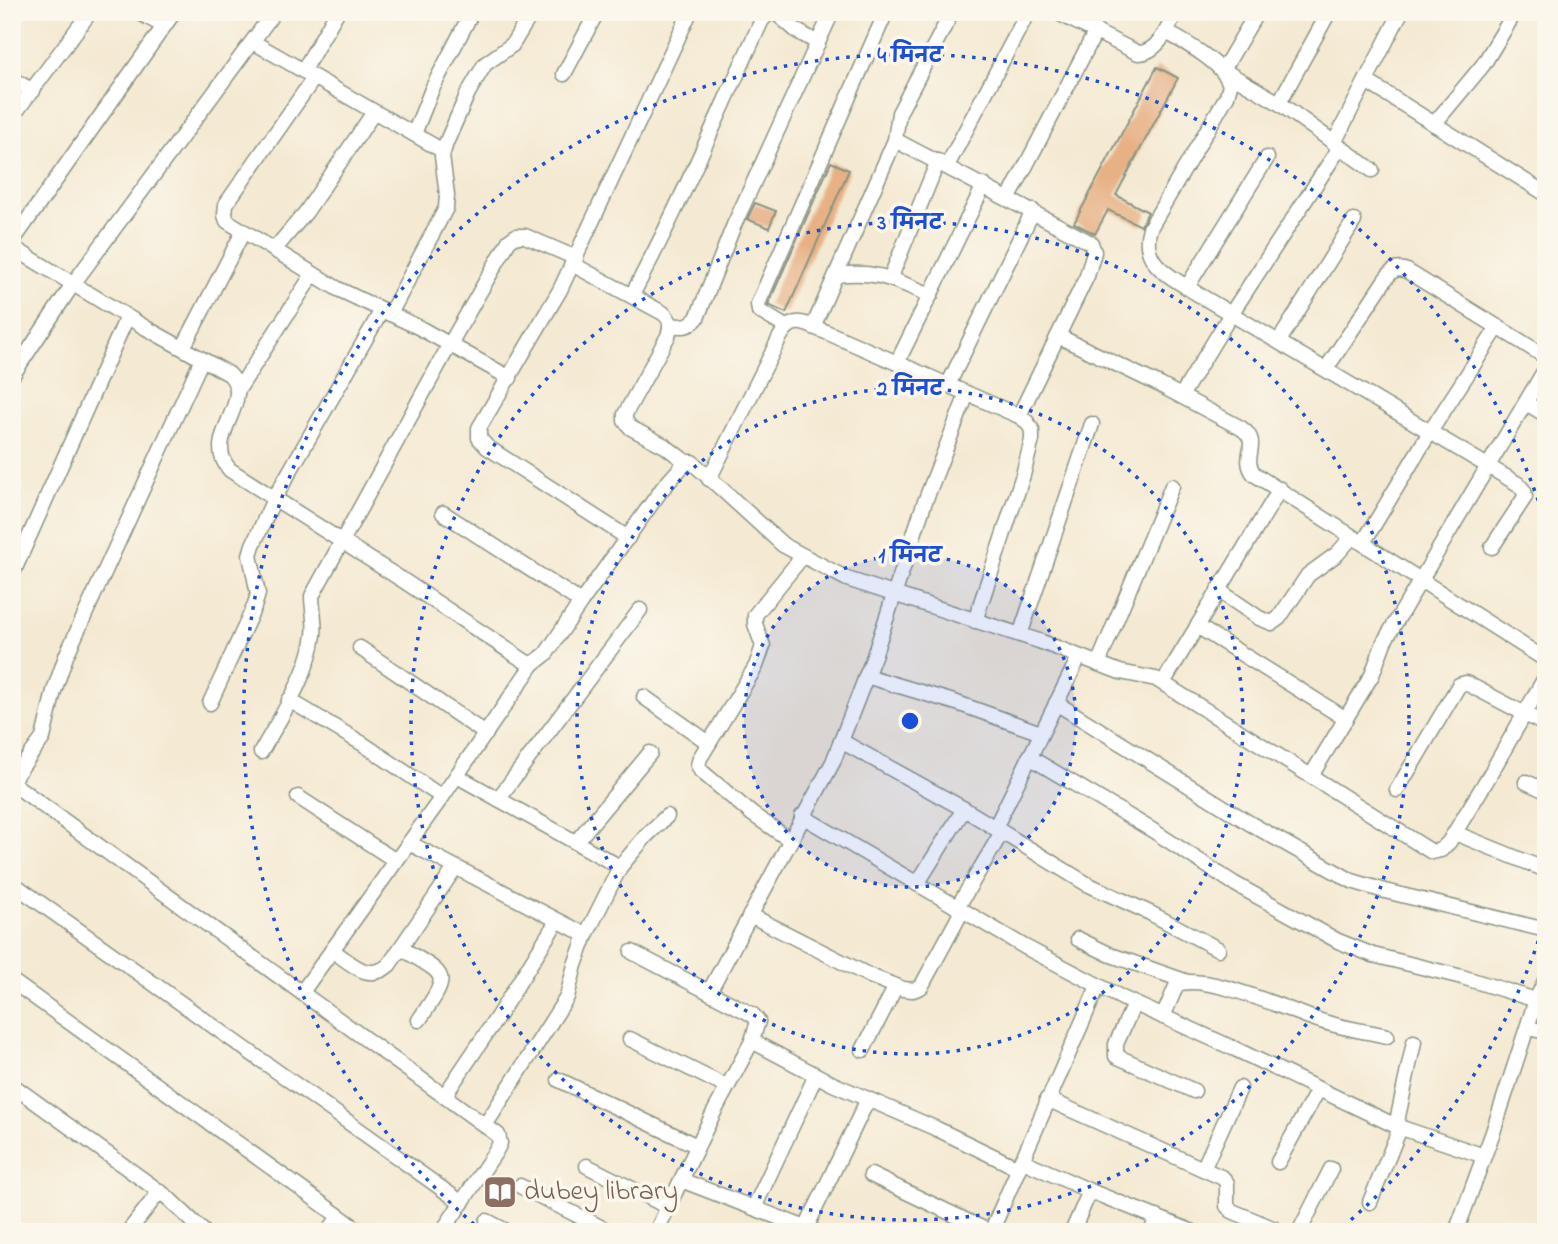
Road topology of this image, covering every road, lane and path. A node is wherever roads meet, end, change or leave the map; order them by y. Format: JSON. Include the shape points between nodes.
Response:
{"nodes":[{"id":1,"x":90,"y":12,"type":"edge"},
{"id":2,"x":138,"y":12,"type":"edge"},
{"id":3,"x":174,"y":12,"type":"edge"},
{"id":4,"x":274,"y":12,"type":"edge"},
{"id":5,"x":337,"y":12,"type":"edge"},
{"id":6,"x":472,"y":12,"type":"edge"},
{"id":7,"x":532,"y":12,"type":"edge"},
{"id":8,"x":597,"y":12,"type":"edge"},
{"id":9,"x":690,"y":12,"type":"edge"},
{"id":10,"x":832,"y":12,"type":"edge"},
{"id":11,"x":886,"y":12,"type":"edge"},
{"id":12,"x":952,"y":12,"type":"edge"},
{"id":13,"x":1028,"y":12,"type":"edge"},
{"id":14,"x":1056,"y":12,"type":"edge"},
{"id":15,"x":1176,"y":12,"type":"edge"},
{"id":16,"x":1257,"y":12,"type":"edge"},
{"id":17,"x":1329,"y":12,"type":"edge"},
{"id":18,"x":1401,"y":12,"type":"edge"},
{"id":19,"x":1515,"y":12,"type":"edge"},
{"id":20,"x":164,"y":26,"type":"junction"},
{"id":21,"x":1096,"y":31,"type":"junction"},
{"id":22,"x":1166,"y":32,"type":"junction"},
{"id":23,"x":254,"y":42,"type":"junction"},
{"id":24,"x":818,"y":43,"type":"junction"},
{"id":25,"x":1223,"y":70,"type":"junction"},
{"id":26,"x":309,"y":74,"type":"junction"},
{"id":27,"x":564,"y":74,"type":"dead end"},
{"id":28,"x":12,"y":79,"type":"edge"},
{"id":29,"x":1366,"y":81,"type":"junction"},
{"id":30,"x":33,"y":91,"type":"junction"},
{"id":31,"x":1279,"y":103,"type":"junction"},
{"id":32,"x":374,"y":112,"type":"junction"},
{"id":33,"x":12,"y":117,"type":"edge"},
{"id":34,"x":1434,"y":124,"type":"junction"},
{"id":35,"x":414,"y":134,"type":"junction"},
{"id":36,"x":895,"y":140,"type":"junction"},
{"id":37,"x":1337,"y":145,"type":"junction"},
{"id":38,"x":443,"y":151,"type":"junction"},
{"id":39,"x":1267,"y":158,"type":"dead end"},
{"id":40,"x":942,"y":164,"type":"junction"},
{"id":41,"x":1372,"y":170,"type":"dead end"},
{"id":42,"x":984,"y":185,"type":"junction"},
{"id":43,"x":1546,"y":194,"type":"edge"},
{"id":44,"x":1009,"y":198,"type":"junction"},
{"id":45,"x":1033,"y":211,"type":"junction"},
{"id":46,"x":1354,"y":221,"type":"dead end"},
{"id":47,"x":243,"y":232,"type":"junction"},
{"id":48,"x":12,"y":245,"type":"edge"},
{"id":49,"x":274,"y":250,"type":"junction"},
{"id":50,"x":574,"y":261,"type":"junction"},
{"id":51,"x":313,"y":274,"type":"junction"},
{"id":52,"x":837,"y":275,"type":"junction"},
{"id":53,"x":890,"y":279,"type":"junction"},
{"id":54,"x":73,"y":284,"type":"junction"},
{"id":55,"x":1187,"y":287,"type":"junction"},
{"id":56,"x":632,"y":295,"type":"junction"},
{"id":57,"x":930,"y":295,"type":"junction"},
{"id":58,"x":386,"y":312,"type":"junction"},
{"id":59,"x":1231,"y":314,"type":"junction"},
{"id":60,"x":127,"y":317,"type":"junction"},
{"id":61,"x":671,"y":325,"type":"junction"},
{"id":62,"x":786,"y":327,"type":"junction"},
{"id":63,"x":813,"y":327,"type":"junction"},
{"id":64,"x":1498,"y":327,"type":"junction"},
{"id":65,"x":1058,"y":336,"type":"junction"},
{"id":66,"x":1279,"y":341,"type":"junction"},
{"id":67,"x":450,"y":344,"type":"junction"},
{"id":68,"x":183,"y":348,"type":"junction"},
{"id":69,"x":1546,"y":357,"type":"edge"},
{"id":70,"x":202,"y":359,"type":"junction"},
{"id":71,"x":897,"y":363,"type":"junction"},
{"id":72,"x":1546,"y":368,"type":"edge"},
{"id":73,"x":1326,"y":369,"type":"junction"},
{"id":74,"x":12,"y":376,"type":"edge"},
{"id":75,"x":510,"y":377,"type":"junction"},
{"id":76,"x":948,"y":386,"type":"junction"},
{"id":77,"x":238,"y":390,"type":"junction"},
{"id":78,"x":967,"y":394,"type":"junction"},
{"id":79,"x":1181,"y":396,"type":"junction"},
{"id":80,"x":1526,"y":403,"type":"junction"},
{"id":81,"x":1546,"y":415,"type":"edge"},
{"id":82,"x":1019,"y":416,"type":"junction"},
{"id":83,"x":1092,"y":424,"type":"dead end"},
{"id":84,"x":1430,"y":432,"type":"junction"},
{"id":85,"x":686,"y":462,"type":"junction"},
{"id":86,"x":1488,"y":468,"type":"junction"},
{"id":87,"x":709,"y":480,"type":"junction"},
{"id":88,"x":1172,"y":486,"type":"dead end"},
{"id":89,"x":1280,"y":489,"type":"junction"},
{"id":90,"x":274,"y":499,"type":"junction"},
{"id":91,"x":443,"y":513,"type":"dead end"},
{"id":92,"x":628,"y":538,"type":"junction"},
{"id":93,"x":1357,"y":540,"type":"junction"},
{"id":94,"x":341,"y":542,"type":"junction"},
{"id":95,"x":1492,"y":547,"type":"dead end"},
{"id":96,"x":802,"y":557,"type":"junction"},
{"id":97,"x":12,"y":575,"type":"edge"},
{"id":98,"x":1422,"y":581,"type":"junction"},
{"id":99,"x":1218,"y":590,"type":"junction"},
{"id":100,"x":893,"y":594,"type":"junction"},
{"id":101,"x":580,"y":602,"type":"junction"},
{"id":102,"x":640,"y":610,"type":"dead end"},
{"id":103,"x":975,"y":621,"type":"junction"},
{"id":104,"x":1197,"y":626,"type":"junction"},
{"id":105,"x":1020,"y":635,"type":"junction"},
{"id":106,"x":360,"y":648,"type":"dead end"},
{"id":107,"x":1079,"y":657,"type":"junction"},
{"id":108,"x":1546,"y":660,"type":"edge"},
{"id":109,"x":533,"y":664,"type":"junction"},
{"id":110,"x":1097,"y":664,"type":"junction"},
{"id":111,"x":866,"y":676,"type":"junction"},
{"id":112,"x":1546,"y":676,"type":"edge"},
{"id":113,"x":1163,"y":683,"type":"junction"},
{"id":114,"x":644,"y":697,"type":"dead end"},
{"id":115,"x":289,"y":700,"type":"junction"},
{"id":116,"x":210,"y":703,"type":"dead end"},
{"id":117,"x":1056,"y":704,"type":"junction"},
{"id":118,"x":1525,"y":714,"type":"junction"},
{"id":119,"x":1346,"y":719,"type":"junction"},
{"id":120,"x":1546,"y":724,"type":"edge"},
{"id":121,"x":1041,"y":733,"type":"junction"},
{"id":122,"x":486,"y":734,"type":"junction"},
{"id":123,"x":841,"y":741,"type":"junction"},
{"id":124,"x":709,"y":743,"type":"junction"},
{"id":125,"x":261,"y":752,"type":"dead end"},
{"id":126,"x":650,"y":753,"type":"dead end"},
{"id":127,"x":1029,"y":757,"type":"junction"},
{"id":128,"x":457,"y":776,"type":"junction"},
{"id":129,"x":1311,"y":776,"type":"junction"},
{"id":130,"x":12,"y":782,"type":"edge"},
{"id":131,"x":1526,"y":782,"type":"dead end"},
{"id":132,"x":1397,"y":790,"type":"dead end"},
{"id":133,"x":1546,"y":791,"type":"edge"},
{"id":134,"x":298,"y":797,"type":"dead end"},
{"id":135,"x":442,"y":797,"type":"junction"},
{"id":136,"x":498,"y":799,"type":"junction"},
{"id":137,"x":964,"y":809,"type":"junction"},
{"id":138,"x":667,"y":816,"type":"dead end"},
{"id":139,"x":802,"y":816,"type":"junction"},
{"id":140,"x":998,"y":830,"type":"junction"},
{"id":141,"x":1455,"y":833,"type":"junction"},
{"id":142,"x":790,"y":840,"type":"junction"},
{"id":143,"x":576,"y":842,"type":"junction"},
{"id":144,"x":409,"y":843,"type":"junction"},
{"id":145,"x":396,"y":861,"type":"junction"},
{"id":146,"x":620,"y":867,"type":"junction"},
{"id":147,"x":455,"y":868,"type":"junction"},
{"id":148,"x":1546,"y":870,"type":"edge"},
{"id":149,"x":12,"y":883,"type":"edge"},
{"id":150,"x":917,"y":884,"type":"junction"},
{"id":151,"x":960,"y":909,"type":"junction"},
{"id":152,"x":750,"y":915,"type":"junction"},
{"id":153,"x":557,"y":921,"type":"junction"},
{"id":154,"x":1546,"y":930,"type":"edge"},
{"id":155,"x":586,"y":935,"type":"junction"},
{"id":156,"x":1079,"y":939,"type":"dead end"},
{"id":157,"x":401,"y":948,"type":"junction"},
{"id":158,"x":1218,"y":949,"type":"dead end"},
{"id":159,"x":332,"y":950,"type":"junction"},
{"id":160,"x":632,"y":952,"type":"dead end"},
{"id":161,"x":1546,"y":979,"type":"edge"},
{"id":162,"x":12,"y":981,"type":"edge"},
{"id":163,"x":1185,"y":981,"type":"junction"},
{"id":164,"x":895,"y":986,"type":"junction"},
{"id":165,"x":1098,"y":986,"type":"junction"},
{"id":166,"x":302,"y":992,"type":"junction"},
{"id":167,"x":709,"y":992,"type":"junction"},
{"id":168,"x":1536,"y":1000,"type":"junction"},
{"id":169,"x":1134,"y":1004,"type":"junction"},
{"id":170,"x":1163,"y":1017,"type":"junction"},
{"id":171,"x":419,"y":1020,"type":"dead end"},
{"id":172,"x":1528,"y":1028,"type":"junction"},
{"id":173,"x":1546,"y":1031,"type":"edge"},
{"id":174,"x":1387,"y":1036,"type":"dead end"},
{"id":175,"x":629,"y":1039,"type":"dead end"},
{"id":176,"x":752,"y":1041,"type":"junction"},
{"id":177,"x":1414,"y":1042,"type":"dead end"},
{"id":178,"x":863,"y":1051,"type":"dead end"},
{"id":179,"x":816,"y":1075,"type":"junction"},
{"id":180,"x":559,"y":1080,"type":"dead end"},
{"id":181,"x":12,"y":1084,"type":"edge"},
{"id":182,"x":727,"y":1087,"type":"junction"},
{"id":183,"x":1240,"y":1088,"type":"dead end"},
{"id":184,"x":1318,"y":1090,"type":"junction"},
{"id":185,"x":1194,"y":1091,"type":"dead end"},
{"id":186,"x":445,"y":1095,"type":"junction"},
{"id":187,"x":868,"y":1099,"type":"junction"},
{"id":188,"x":1047,"y":1099,"type":"junction"},
{"id":189,"x":485,"y":1124,"type":"junction"},
{"id":190,"x":1398,"y":1127,"type":"junction"},
{"id":191,"x":698,"y":1146,"type":"junction"},
{"id":192,"x":1484,"y":1156,"type":"junction"},
{"id":193,"x":1278,"y":1162,"type":"dead end"},
{"id":194,"x":1019,"y":1164,"type":"junction"},
{"id":195,"x":587,"y":1166,"type":"dead end"},
{"id":196,"x":1203,"y":1168,"type":"junction"},
{"id":197,"x":1331,"y":1169,"type":"dead end"},
{"id":198,"x":871,"y":1175,"type":"dead end"},
{"id":199,"x":681,"y":1180,"type":"junction"},
{"id":200,"x":520,"y":1186,"type":"dead end"},
{"id":201,"x":160,"y":1191,"type":"junction"},
{"id":202,"x":1090,"y":1191,"type":"junction"},
{"id":203,"x":1370,"y":1202,"type":"dead end"},
{"id":204,"x":461,"y":1203,"type":"junction"},
{"id":205,"x":668,"y":1207,"type":"junction"},
{"id":206,"x":754,"y":1208,"type":"junction"},
{"id":207,"x":339,"y":1217,"type":"junction"},
{"id":208,"x":1157,"y":1217,"type":"junction"},
{"id":209,"x":1546,"y":1217,"type":"edge"},
{"id":210,"x":487,"y":1221,"type":"dead end"},
{"id":211,"x":811,"y":1230,"type":"edge"},
{"id":212,"x":128,"y":1232,"type":"edge"},
{"id":213,"x":204,"y":1232,"type":"edge"},
{"id":214,"x":328,"y":1232,"type":"edge"},
{"id":215,"x":361,"y":1232,"type":"edge"},
{"id":216,"x":442,"y":1232,"type":"edge"},
{"id":217,"x":508,"y":1232,"type":"edge"},
{"id":218,"x":610,"y":1232,"type":"edge"},
{"id":219,"x":656,"y":1232,"type":"edge"},
{"id":220,"x":990,"y":1232,"type":"edge"},
{"id":221,"x":1072,"y":1232,"type":"edge"},
{"id":222,"x":1151,"y":1232,"type":"edge"},
{"id":223,"x":1193,"y":1232,"type":"edge"},
{"id":224,"x":1282,"y":1232,"type":"edge"},
{"id":225,"x":1298,"y":1232,"type":"edge"},
{"id":226,"x":1456,"y":1232,"type":"edge"},
{"id":227,"x":1540,"y":1232,"type":"edge"}],
"edges":[{"from":1,"to":30,"type":"street"},
{"from":2,"to":20,"type":"street"},
{"from":3,"to":20,"type":"street"},
{"from":4,"to":23,"type":"street"},
{"from":5,"to":26,"type":"street"},
{"from":6,"to":35,"type":"street"},
{"from":7,"to":38,"type":"street","via":[[512,45],[485,64]]},
{"from":8,"to":27,"type":"street"},
{"from":9,"to":50,"type":"street"},
{"from":10,"to":24,"type":"street"},
{"from":11,"to":62,"type":"street","via":[[758,304],[759,311]]},
{"from":12,"to":36,"type":"street","via":[[899,113]]},
{"from":13,"to":40,"type":"street"},
{"from":14,"to":21,"type":"street"},
{"from":15,"to":22,"type":"street"},
{"from":16,"to":25,"type":"street"},
{"from":17,"to":31,"type":"street"},
{"from":18,"to":29,"type":"street"},
{"from":19,"to":34,"type":"street","via":[[1483,65]]},
{"from":20,"to":48,"type":"street"},
{"from":21,"to":22,"type":"street","via":[[1138,53],[1146,53]]},
{"from":21,"to":44,"type":"street"},
{"from":22,"to":25,"type":"street"},
{"from":23,"to":26,"type":"street"},
{"from":23,"to":54,"type":"street"},
{"from":24,"to":56,"type":"street","via":[[776,13],[762,20],[667,230]]},
{"from":24,"to":61,"type":"street","via":[[734,225],[697,318],[682,327]]},
{"from":25,"to":31,"type":"street"},
{"from":25,"to":55,"type":"street","via":[[1230,85],[1227,96],[1146,239],[1153,261]]},
{"from":26,"to":32,"type":"street"},
{"from":26,"to":47,"type":"street","via":[[226,204],[227,221]]},
{"from":28,"to":30,"type":"street"},
{"from":29,"to":34,"type":"street"},
{"from":29,"to":37,"type":"street"},
{"from":30,"to":33,"type":"street"},
{"from":31,"to":37,"type":"street"},
{"from":32,"to":35,"type":"street"},
{"from":32,"to":49,"type":"street","via":[[306,212]]},
{"from":34,"to":43,"type":"street"},
{"from":35,"to":38,"type":"street"},
{"from":36,"to":40,"type":"street"},
{"from":36,"to":52,"type":"street"},
{"from":37,"to":41,"type":"street"},
{"from":37,"to":59,"type":"street"},
{"from":38,"to":58,"type":"street","via":[[446,208]]},
{"from":39,"to":55,"type":"street"},
{"from":40,"to":42,"type":"street"},
{"from":40,"to":53,"type":"street"},
{"from":42,"to":44,"type":"street"},
{"from":42,"to":57,"type":"street"},
{"from":44,"to":45,"type":"street"},
{"from":45,"to":65,"type":"street","via":[[1082,236],[1094,252]]},
{"from":45,"to":76,"type":"street"},
{"from":46,"to":66,"type":"street"},
{"from":47,"to":49,"type":"street"},
{"from":47,"to":68,"type":"street"},
{"from":48,"to":54,"type":"street"},
{"from":49,"to":51,"type":"street"},
{"from":50,"to":56,"type":"street"},
{"from":50,"to":67,"type":"street","via":[[537,239],[516,236]]},
{"from":50,"to":75,"type":"street"},
{"from":51,"to":58,"type":"street"},
{"from":51,"to":77,"type":"street"},
{"from":52,"to":53,"type":"street","via":[[861,272]]},
{"from":52,"to":63,"type":"street"},
{"from":53,"to":57,"type":"street"},
{"from":54,"to":60,"type":"street"},
{"from":54,"to":74,"type":"street"},
{"from":55,"to":59,"type":"street"},
{"from":56,"to":61,"type":"street","via":[[663,313]]},
{"from":57,"to":71,"type":"street"},
{"from":58,"to":67,"type":"street"},
{"from":58,"to":90,"type":"street"},
{"from":59,"to":66,"type":"street"},
{"from":59,"to":79,"type":"street"},
{"from":60,"to":68,"type":"street"},
{"from":60,"to":97,"type":"street"},
{"from":61,"to":85,"type":"street","via":[[625,421]]},
{"from":62,"to":63,"type":"street","via":[[792,323]]},
{"from":62,"to":87,"type":"street"},
{"from":63,"to":71,"type":"street"},
{"from":64,"to":69,"type":"street"},
{"from":64,"to":73,"type":"street","via":[[1398,268],[1385,280]]},
{"from":64,"to":84,"type":"street"},
{"from":65,"to":79,"type":"street"},
{"from":65,"to":82,"type":"street"},
{"from":66,"to":73,"type":"street"},
{"from":67,"to":75,"type":"street"},
{"from":67,"to":94,"type":"street"},
{"from":68,"to":70,"type":"street"},
{"from":70,"to":77,"type":"street","via":[[229,374]]},
{"from":70,"to":130,"type":"street","via":[[65,656],[43,738]]},
{"from":71,"to":76,"type":"street"},
{"from":72,"to":80,"type":"street"},
{"from":73,"to":84,"type":"street"},
{"from":75,"to":92,"type":"street","via":[[479,428],[486,447]]},
{"from":76,"to":78,"type":"street"},
{"from":77,"to":90,"type":"street","via":[[224,431],[221,461]]},
{"from":78,"to":82,"type":"street"},
{"from":78,"to":100,"type":"street"},
{"from":79,"to":89,"type":"street","via":[[1250,434],[1249,467]]},
{"from":80,"to":81,"type":"street"},
{"from":80,"to":86,"type":"street"},
{"from":82,"to":103,"type":"street","via":[[1032,430],[1032,440]]},
{"from":83,"to":105,"type":"street"},
{"from":84,"to":86,"type":"street"},
{"from":84,"to":93,"type":"street"},
{"from":85,"to":87,"type":"street","via":[[692,462]]},
{"from":85,"to":92,"type":"street"},
{"from":86,"to":95,"type":"street","via":[[1518,484],[1525,496]]},
{"from":86,"to":98,"type":"street"},
{"from":87,"to":96,"type":"street"},
{"from":88,"to":110,"type":"street"},
{"from":89,"to":93,"type":"street"},
{"from":89,"to":99,"type":"street"},
{"from":90,"to":94,"type":"street"},
{"from":90,"to":116,"type":"street","via":[[250,555],[257,585],[254,607]]},
{"from":91,"to":101,"type":"street"},
{"from":92,"to":101,"type":"street"},
{"from":93,"to":98,"type":"street"},
{"from":93,"to":99,"type":"street","via":[[1308,575],[1272,622]]},
{"from":94,"to":109,"type":"street"},
{"from":94,"to":115,"type":"street","via":[[312,596],[314,635]]},
{"from":96,"to":100,"type":"street"},
{"from":96,"to":124,"type":"street","via":[[755,615],[763,646],[756,666]]},
{"from":98,"to":108,"type":"street"},
{"from":98,"to":119,"type":"street","via":[[1384,642],[1372,675]]},
{"from":99,"to":104,"type":"street"},
{"from":100,"to":103,"type":"street"},
{"from":100,"to":111,"type":"street"},
{"from":101,"to":109,"type":"street","via":[[546,654]]},
{"from":102,"to":136,"type":"street"},
{"from":103,"to":105,"type":"street"},
{"from":104,"to":113,"type":"street"},
{"from":104,"to":119,"type":"street"},
{"from":105,"to":107,"type":"street"},
{"from":106,"to":122,"type":"street"},
{"from":107,"to":110,"type":"street"},
{"from":107,"to":117,"type":"street"},
{"from":109,"to":122,"type":"street"},
{"from":110,"to":113,"type":"street"},
{"from":111,"to":121,"type":"street"},
{"from":111,"to":123,"type":"street"},
{"from":112,"to":118,"type":"street"},
{"from":113,"to":129,"type":"street"},
{"from":114,"to":124,"type":"street"},
{"from":115,"to":125,"type":"street"},
{"from":115,"to":135,"type":"street"},
{"from":117,"to":121,"type":"street"},
{"from":117,"to":154,"type":"street","via":[[1352,881]]},
{"from":118,"to":120,"type":"street"},
{"from":118,"to":132,"type":"street","via":[[1466,683],[1460,685]]},
{"from":118,"to":141,"type":"street"},
{"from":119,"to":129,"type":"street"},
{"from":121,"to":127,"type":"street"},
{"from":122,"to":128,"type":"street"},
{"from":123,"to":137,"type":"street"},
{"from":123,"to":139,"type":"street"},
{"from":124,"to":142,"type":"street","via":[[698,765],[701,771]]},
{"from":126,"to":143,"type":"street"},
{"from":127,"to":140,"type":"street"},
{"from":127,"to":168,"type":"street","via":[[1338,941]]},
{"from":128,"to":135,"type":"street"},
{"from":128,"to":136,"type":"street"},
{"from":129,"to":141,"type":"street","via":[[1432,852],[1441,850]]},
{"from":130,"to":166,"type":"street"},
{"from":131,"to":133,"type":"street"},
{"from":134,"to":145,"type":"street"},
{"from":135,"to":144,"type":"street"},
{"from":136,"to":143,"type":"street"},
{"from":137,"to":140,"type":"street"},
{"from":137,"to":150,"type":"street"},
{"from":138,"to":146,"type":"street"},
{"from":139,"to":142,"type":"street"},
{"from":139,"to":150,"type":"street"},
{"from":140,"to":151,"type":"street"},
{"from":140,"to":158,"type":"street","via":[[1087,884]]},
{"from":141,"to":148,"type":"street"},
{"from":142,"to":152,"type":"street"},
{"from":143,"to":146,"type":"street"},
{"from":144,"to":145,"type":"street"},
{"from":144,"to":147,"type":"street"},
{"from":145,"to":159,"type":"street"},
{"from":146,"to":155,"type":"street"},
{"from":147,"to":153,"type":"street"},
{"from":147,"to":157,"type":"street"},
{"from":149,"to":204,"type":"street"},
{"from":150,"to":151,"type":"street"},
{"from":151,"to":164,"type":"street","via":[[921,987]]},
{"from":151,"to":165,"type":"street"},
{"from":152,"to":164,"type":"street"},
{"from":152,"to":167,"type":"street"},
{"from":153,"to":155,"type":"street"},
{"from":153,"to":186,"type":"street"},
{"from":155,"to":189,"type":"street","via":[[567,998]]},
{"from":156,"to":163,"type":"street"},
{"from":157,"to":159,"type":"street","via":[[382,971],[371,974]]},
{"from":157,"to":171,"type":"street","via":[[441,976],[439,992]]},
{"from":159,"to":166,"type":"street"},
{"from":160,"to":167,"type":"street"},
{"from":161,"to":168,"type":"street"},
{"from":162,"to":207,"type":"street"},
{"from":163,"to":170,"type":"street","via":[[1173,991]]},
{"from":163,"to":174,"type":"street","via":[[1217,986],[1319,1021]]},
{"from":164,"to":178,"type":"street"},
{"from":165,"to":169,"type":"street"},
{"from":165,"to":188,"type":"street"},
{"from":166,"to":186,"type":"street"},
{"from":167,"to":176,"type":"street","via":[[753,1015],[758,1021]]},
{"from":168,"to":172,"type":"street"},
{"from":169,"to":170,"type":"street"},
{"from":169,"to":185,"type":"street","via":[[1116,1045],[1116,1056]]},
{"from":170,"to":184,"type":"street"},
{"from":172,"to":173,"type":"street"},
{"from":172,"to":192,"type":"street"},
{"from":175,"to":182,"type":"street"},
{"from":176,"to":179,"type":"street"},
{"from":176,"to":182,"type":"street"},
{"from":177,"to":190,"type":"street"},
{"from":179,"to":187,"type":"street"},
{"from":179,"to":206,"type":"street"},
{"from":180,"to":191,"type":"street"},
{"from":181,"to":201,"type":"street"},
{"from":182,"to":191,"type":"street"},
{"from":183,"to":196,"type":"street"},
{"from":184,"to":190,"type":"street"},
{"from":184,"to":193,"type":"street"},
{"from":186,"to":189,"type":"street"},
{"from":187,"to":194,"type":"street"},
{"from":187,"to":211,"type":"street"},
{"from":188,"to":194,"type":"street"},
{"from":188,"to":196,"type":"street"},
{"from":189,"to":204,"type":"street","via":[[500,1143]]},
{"from":190,"to":192,"type":"street"},
{"from":190,"to":203,"type":"street"},
{"from":191,"to":199,"type":"street"},
{"from":192,"to":226,"type":"street"},
{"from":194,"to":202,"type":"street"},
{"from":194,"to":220,"type":"street"},
{"from":195,"to":205,"type":"street"},
{"from":196,"to":224,"type":"street","via":[[1227,1182],[1227,1206],[1232,1211]]},
{"from":197,"to":225,"type":"street"},
{"from":198,"to":220,"type":"street"},
{"from":199,"to":205,"type":"street"},
{"from":199,"to":206,"type":"street"},
{"from":200,"to":218,"type":"street"},
{"from":201,"to":212,"type":"street"},
{"from":201,"to":213,"type":"street"},
{"from":202,"to":208,"type":"street"},
{"from":202,"to":221,"type":"street"},
{"from":204,"to":216,"type":"street"},
{"from":205,"to":219,"type":"street"},
{"from":206,"to":211,"type":"street"},
{"from":207,"to":214,"type":"street"},
{"from":207,"to":215,"type":"street"},
{"from":208,"to":222,"type":"street"},
{"from":208,"to":223,"type":"street"},
{"from":209,"to":227,"type":"street"},
{"from":210,"to":217,"type":"street"}]}
